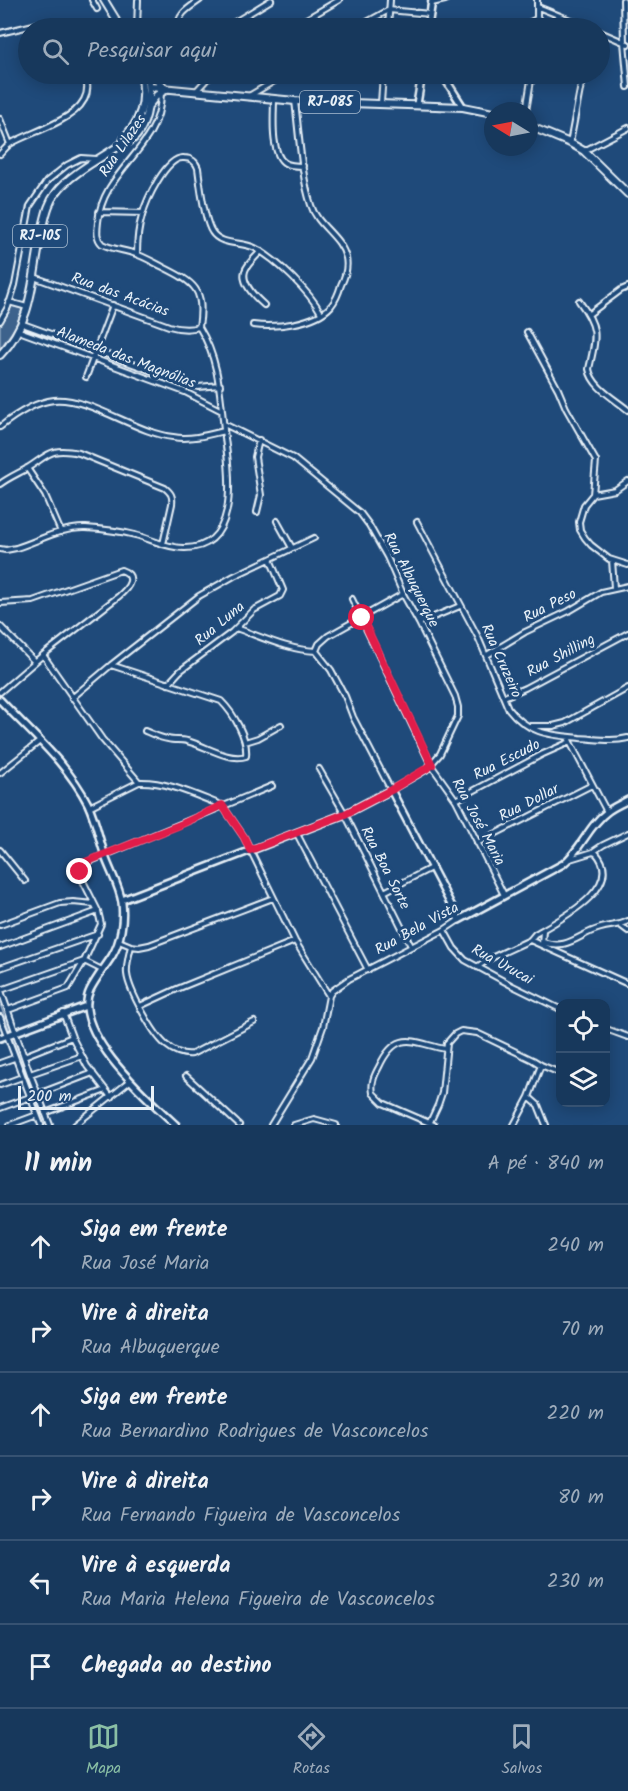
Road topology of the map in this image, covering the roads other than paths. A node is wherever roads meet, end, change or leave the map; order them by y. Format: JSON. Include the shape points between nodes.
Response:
{"nodes":[{"id":1,"x":92,"y":0,"type":"edge"},
{"id":2,"x":104,"y":0,"type":"edge"},
{"id":3,"x":138,"y":0,"type":"edge"},
{"id":4,"x":200,"y":0,"type":"edge"},
{"id":5,"x":270,"y":0,"type":"edge"},
{"id":6,"x":339,"y":0,"type":"edge"},
{"id":7,"x":390,"y":0,"type":"edge"},
{"id":8,"x":445,"y":0,"type":"edge"},
{"id":9,"x":537,"y":0,"type":"edge"},
{"id":10,"x":623,"y":0,"type":"edge"},
{"id":11,"x":432,"y":2,"type":"edge"},
{"id":12,"x":538,"y":7,"type":"junction"},
{"id":13,"x":98,"y":9,"type":"dead end"},
{"id":14,"x":389,"y":10,"type":"junction"},
{"id":15,"x":430,"y":14,"type":"junction"},
{"id":16,"x":115,"y":18,"type":"edge"},
{"id":17,"x":137,"y":18,"type":"edge"},
{"id":18,"x":179,"y":18,"type":"edge"},
{"id":19,"x":241,"y":18,"type":"edge"},
{"id":20,"x":308,"y":18,"type":"edge"},
{"id":21,"x":374,"y":18,"type":"edge"},
{"id":22,"x":389,"y":18,"type":"edge"},
{"id":23,"x":429,"y":18,"type":"edge"},
{"id":24,"x":538,"y":18,"type":"edge"},
{"id":25,"x":565,"y":18,"type":"edge"},
{"id":26,"x":18,"y":29,"type":"edge"},
{"id":27,"x":0,"y":33,"type":"edge"},
{"id":28,"x":610,"y":36,"type":"edge"},
{"id":29,"x":626,"y":43,"type":"edge"},
{"id":30,"x":87,"y":84,"type":"edge"},
{"id":31,"x":144,"y":84,"type":"edge"},
{"id":32,"x":149,"y":84,"type":"edge"},
{"id":33,"x":156,"y":84,"type":"edge"},
{"id":34,"x":203,"y":84,"type":"edge"},
{"id":35,"x":270,"y":84,"type":"edge"},
{"id":36,"x":383,"y":84,"type":"edge"},
{"id":37,"x":420,"y":84,"type":"edge"},
{"id":38,"x":448,"y":84,"type":"edge"},
{"id":39,"x":530,"y":84,"type":"edge"},
{"id":40,"x":581,"y":84,"type":"edge"},
{"id":41,"x":150,"y":87,"type":"junction"},
{"id":42,"x":628,"y":87,"type":"edge"},
{"id":43,"x":164,"y":91,"type":"junction"},
{"id":44,"x":196,"y":92,"type":"junction"},
{"id":45,"x":249,"y":97,"type":"junction"},
{"id":46,"x":143,"y":99,"type":"junction"},
{"id":47,"x":274,"y":99,"type":"junction"},
{"id":48,"x":295,"y":100,"type":"junction"},
{"id":49,"x":527,"y":102,"type":"edge"},
{"id":50,"x":381,"y":103,"type":"junction"},
{"id":51,"x":417,"y":104,"type":"junction"},
{"id":52,"x":149,"y":106,"type":"junction"},
{"id":53,"x":463,"y":107,"type":"junction"},
{"id":54,"x":484,"y":111,"type":"edge"},
{"id":55,"x":0,"y":119,"type":"edge"},
{"id":56,"x":628,"y":128,"type":"edge"},
{"id":57,"x":538,"y":130,"type":"edge"},
{"id":58,"x":570,"y":143,"type":"junction"},
{"id":59,"x":10,"y":144,"type":"junction"},
{"id":60,"x":122,"y":144,"type":"junction"},
{"id":61,"x":584,"y":152,"type":"junction"},
{"id":62,"x":0,"y":154,"type":"edge"},
{"id":63,"x":99,"y":159,"type":"junction"},
{"id":64,"x":303,"y":166,"type":"junction"},
{"id":65,"x":628,"y":194,"type":"edge"},
{"id":66,"x":99,"y":212,"type":"junction"},
{"id":67,"x":142,"y":213,"type":"junction"},
{"id":68,"x":261,"y":251,"type":"junction"},
{"id":69,"x":137,"y":254,"type":"junction"},
{"id":70,"x":34,"y":277,"type":"junction"},
{"id":71,"x":628,"y":287,"type":"edge"},
{"id":72,"x":579,"y":301,"type":"dead end"},
{"id":73,"x":9,"y":302,"type":"junction"},
{"id":74,"x":113,"y":304,"type":"junction"},
{"id":75,"x":264,"y":305,"type":"dead end"},
{"id":76,"x":28,"y":307,"type":"junction"},
{"id":77,"x":321,"y":313,"type":"junction"},
{"id":78,"x":589,"y":314,"type":"junction"},
{"id":79,"x":0,"y":321,"type":"edge"},
{"id":80,"x":23,"y":324,"type":"junction"},
{"id":81,"x":253,"y":325,"type":"dead end"},
{"id":82,"x":199,"y":327,"type":"junction"},
{"id":83,"x":19,"y":331,"type":"junction"},
{"id":84,"x":527,"y":332,"type":"dead end"},
{"id":85,"x":97,"y":351,"type":"junction"},
{"id":86,"x":0,"y":355,"type":"edge"},
{"id":87,"x":94,"y":357,"type":"junction"},
{"id":88,"x":141,"y":367,"type":"junction"},
{"id":89,"x":139,"y":374,"type":"junction"},
{"id":90,"x":86,"y":377,"type":"dead end"},
{"id":91,"x":220,"y":385,"type":"junction"},
{"id":92,"x":628,"y":410,"type":"edge"},
{"id":93,"x":223,"y":412,"type":"junction"},
{"id":94,"x":224,"y":424,"type":"junction"},
{"id":95,"x":0,"y":427,"type":"edge"},
{"id":96,"x":224,"y":431,"type":"junction"},
{"id":97,"x":259,"y":440,"type":"junction"},
{"id":98,"x":27,"y":468,"type":"junction"},
{"id":99,"x":628,"y":481,"type":"edge"},
{"id":100,"x":0,"y":484,"type":"edge"},
{"id":101,"x":593,"y":494,"type":"junction"},
{"id":102,"x":257,"y":512,"type":"dead end"},
{"id":103,"x":278,"y":520,"type":"dead end"},
{"id":104,"x":417,"y":522,"type":"dead end"},
{"id":105,"x":61,"y":532,"type":"junction"},
{"id":106,"x":314,"y":538,"type":"dead end"},
{"id":107,"x":163,"y":544,"type":"junction"},
{"id":108,"x":292,"y":548,"type":"junction"},
{"id":109,"x":0,"y":549,"type":"edge"},
{"id":110,"x":270,"y":559,"type":"junction"},
{"id":111,"x":612,"y":560,"type":"junction"},
{"id":112,"x":628,"y":565,"type":"edge"},
{"id":113,"x":628,"y":586,"type":"edge"},
{"id":114,"x":614,"y":588,"type":"junction"},
{"id":115,"x":403,"y":594,"type":"junction"},
{"id":116,"x":352,"y":599,"type":"dead end"},
{"id":117,"x":0,"y":603,"type":"edge"},
{"id":118,"x":460,"y":606,"type":"junction"},
{"id":119,"x":362,"y":618,"type":"junction"},
{"id":120,"x":419,"y":622,"type":"junction"},
{"id":121,"x":0,"y":626,"type":"edge"},
{"id":122,"x":236,"y":628,"type":"junction"},
{"id":123,"x":628,"y":633,"type":"edge"},
{"id":124,"x":316,"y":651,"type":"junction"},
{"id":125,"x":43,"y":655,"type":"junction"},
{"id":126,"x":486,"y":655,"type":"junction"},
{"id":127,"x":35,"y":662,"type":"junction"},
{"id":128,"x":111,"y":665,"type":"junction"},
{"id":129,"x":168,"y":684,"type":"junction"},
{"id":130,"x":628,"y":688,"type":"edge"},
{"id":131,"x":0,"y":692,"type":"edge"},
{"id":132,"x":504,"y":697,"type":"junction"},
{"id":133,"x":72,"y":698,"type":"junction"},
{"id":134,"x":2,"y":705,"type":"edge"},
{"id":135,"x":282,"y":725,"type":"dead end"},
{"id":136,"x":526,"y":726,"type":"junction"},
{"id":137,"x":145,"y":731,"type":"dead end"},
{"id":138,"x":568,"y":737,"type":"junction"},
{"id":139,"x":628,"y":738,"type":"edge"},
{"id":140,"x":41,"y":741,"type":"junction"},
{"id":141,"x":245,"y":742,"type":"junction"},
{"id":142,"x":570,"y":742,"type":"junction"},
{"id":143,"x":432,"y":765,"type":"junction"},
{"id":144,"x":319,"y":769,"type":"dead end"},
{"id":145,"x":0,"y":773,"type":"edge"},
{"id":146,"x":139,"y":782,"type":"junction"},
{"id":147,"x":592,"y":785,"type":"junction"},
{"id":148,"x":272,"y":786,"type":"dead end"},
{"id":149,"x":391,"y":790,"type":"junction"},
{"id":150,"x":456,"y":800,"type":"junction"},
{"id":151,"x":628,"y":800,"type":"edge"},
{"id":152,"x":222,"y":805,"type":"junction"},
{"id":153,"x":89,"y":807,"type":"junction"},
{"id":154,"x":607,"y":812,"type":"junction"},
{"id":155,"x":345,"y":814,"type":"junction"},
{"id":156,"x":296,"y":832,"type":"junction"},
{"id":157,"x":628,"y":833,"type":"edge"},
{"id":158,"x":477,"y":843,"type":"junction"},
{"id":159,"x":0,"y":850,"type":"edge"},
{"id":160,"x":250,"y":850,"type":"junction"},
{"id":161,"x":593,"y":852,"type":"junction"},
{"id":162,"x":105,"y":855,"type":"junction"},
{"id":163,"x":570,"y":859,"type":"junction"},
{"id":164,"x":431,"y":868,"type":"junction"},
{"id":165,"x":25,"y":881,"type":"dead end"},
{"id":166,"x":384,"y":892,"type":"junction"},
{"id":167,"x":504,"y":895,"type":"junction"},
{"id":168,"x":273,"y":898,"type":"junction"},
{"id":169,"x":122,"y":900,"type":"junction"},
{"id":170,"x":95,"y":904,"type":"junction"},
{"id":171,"x":98,"y":911,"type":"junction"},
{"id":172,"x":459,"y":920,"type":"junction"},
{"id":173,"x":628,"y":921,"type":"edge"},
{"id":174,"x":0,"y":925,"type":"edge"},
{"id":175,"x":620,"y":925,"type":"junction"},
{"id":176,"x":444,"y":930,"type":"junction"},
{"id":177,"x":543,"y":930,"type":"junction"},
{"id":178,"x":628,"y":931,"type":"edge"},
{"id":179,"x":98,"y":934,"type":"junction"},
{"id":180,"x":530,"y":940,"type":"junction"},
{"id":181,"x":119,"y":941,"type":"junction"},
{"id":182,"x":295,"y":941,"type":"junction"},
{"id":183,"x":542,"y":944,"type":"junction"},
{"id":184,"x":131,"y":946,"type":"junction"},
{"id":185,"x":411,"y":946,"type":"junction"},
{"id":186,"x":0,"y":947,"type":"edge"},
{"id":187,"x":84,"y":961,"type":"junction"},
{"id":188,"x":477,"y":967,"type":"junction"},
{"id":189,"x":0,"y":968,"type":"edge"},
{"id":190,"x":102,"y":970,"type":"junction"},
{"id":191,"x":368,"y":970,"type":"junction"},
{"id":192,"x":628,"y":984,"type":"edge"},
{"id":193,"x":0,"y":989,"type":"edge"},
{"id":194,"x":329,"y":996,"type":"junction"},
{"id":195,"x":86,"y":1006,"type":"junction"},
{"id":196,"x":140,"y":1006,"type":"junction"},
{"id":197,"x":556,"y":1006,"type":"edge"},
{"id":198,"x":8,"y":1010,"type":"junction"},
{"id":199,"x":63,"y":1013,"type":"junction"},
{"id":200,"x":0,"y":1017,"type":"edge"},
{"id":201,"x":254,"y":1023,"type":"dead end"},
{"id":202,"x":610,"y":1030,"type":"edge"},
{"id":203,"x":16,"y":1031,"type":"junction"},
{"id":204,"x":4,"y":1036,"type":"edge"},
{"id":205,"x":72,"y":1037,"type":"junction"},
{"id":206,"x":628,"y":1037,"type":"edge"},
{"id":207,"x":446,"y":1049,"type":"junction"},
{"id":208,"x":24,"y":1056,"type":"junction"},
{"id":209,"x":82,"y":1056,"type":"junction"},
{"id":210,"x":14,"y":1058,"type":"junction"},
{"id":211,"x":0,"y":1063,"type":"edge"},
{"id":212,"x":541,"y":1065,"type":"junction"},
{"id":213,"x":556,"y":1071,"type":"edge"},
{"id":214,"x":93,"y":1073,"type":"junction"},
{"id":215,"x":30,"y":1074,"type":"junction"},
{"id":216,"x":186,"y":1076,"type":"dead end"},
{"id":217,"x":22,"y":1077,"type":"junction"},
{"id":218,"x":130,"y":1081,"type":"junction"},
{"id":219,"x":0,"y":1085,"type":"edge"},
{"id":220,"x":106,"y":1090,"type":"junction"},
{"id":221,"x":38,"y":1094,"type":"junction"},
{"id":222,"x":30,"y":1097,"type":"junction"},
{"id":223,"x":111,"y":1097,"type":"junction"},
{"id":224,"x":529,"y":1097,"type":"junction"},
{"id":225,"x":0,"y":1108,"type":"edge"},
{"id":226,"x":45,"y":1113,"type":"junction"},
{"id":227,"x":37,"y":1115,"type":"junction"},
{"id":228,"x":432,"y":1124,"type":"edge"},
{"id":229,"x":10,"y":1125,"type":"edge"},
{"id":230,"x":41,"y":1125,"type":"edge"},
{"id":231,"x":50,"y":1125,"type":"edge"},
{"id":232,"x":75,"y":1125,"type":"edge"},
{"id":233,"x":176,"y":1125,"type":"edge"},
{"id":234,"x":239,"y":1125,"type":"edge"},
{"id":235,"x":271,"y":1125,"type":"edge"},
{"id":236,"x":294,"y":1125,"type":"edge"},
{"id":237,"x":336,"y":1125,"type":"edge"},
{"id":238,"x":514,"y":1125,"type":"edge"},
{"id":239,"x":546,"y":1125,"type":"edge"}],
"edges":[{"from":1,"to":13,"type":"street"},
{"from":2,"to":16,"type":"main road"},
{"from":3,"to":17,"type":"street"},
{"from":4,"to":18,"type":"street"},
{"from":5,"to":19,"type":"street"},
{"from":6,"to":20,"type":"street"},
{"from":7,"to":14,"type":"street"},
{"from":8,"to":11,"type":"street"},
{"from":9,"to":12,"type":"street"},
{"from":10,"to":29,"type":"street"},
{"from":11,"to":15,"type":"street"},
{"from":12,"to":24,"type":"street"},
{"from":12,"to":25,"type":"street"},
{"from":14,"to":15,"type":"street"},
{"from":14,"to":21,"type":"street"},
{"from":14,"to":22,"type":"street"},
{"from":15,"to":23,"type":"street"},
{"from":26,"to":27,"type":"street"},
{"from":28,"to":29,"type":"street"},
{"from":29,"to":42,"type":"street"},
{"from":30,"to":59,"type":"street","via":[[83,104],[58,122]]},
{"from":31,"to":46,"type":"main road","number":"RJ-105"},
{"from":32,"to":41,"type":"main road"},
{"from":33,"to":43,"type":"main road"},
{"from":34,"to":44,"type":"street"},
{"from":35,"to":45,"type":"street"},
{"from":36,"to":50,"type":"street"},
{"from":37,"to":51,"type":"street"},
{"from":38,"to":53,"type":"street"},
{"from":39,"to":49,"type":"street"},
{"from":40,"to":58,"type":"street"},
{"from":41,"to":43,"type":"main road","number":"RJ-085"},
{"from":41,"to":46,"type":"main road"},
{"from":41,"to":52,"type":"main road","number":"RJ-105"},
{"from":43,"to":44,"type":"main road","number":"RJ-085"},
{"from":43,"to":52,"type":"main road"},
{"from":43,"to":66,"type":"street","name":"Rua Lilazes","via":[[149,135],[109,187]]},
{"from":44,"to":45,"type":"main road","number":"RJ-085"},
{"from":45,"to":47,"type":"main road","number":"RJ-085"},
{"from":46,"to":60,"type":"main road","number":"RJ-105","via":[[138,117]]},
{"from":47,"to":48,"type":"main road","number":"RJ-085"},
{"from":47,"to":64,"type":"street","via":[[276,149],[284,163]]},
{"from":48,"to":50,"type":"main road","number":"RJ-085"},
{"from":48,"to":64,"type":"street"},
{"from":50,"to":51,"type":"main road","number":"RJ-085"},
{"from":51,"to":53,"type":"main road","number":"RJ-085"},
{"from":52,"to":60,"type":"main road","number":"RJ-105","via":[[138,133]]},
{"from":53,"to":54,"type":"main road","number":"RJ-085"},
{"from":55,"to":59,"type":"street"},
{"from":56,"to":61,"type":"street"},
{"from":57,"to":58,"type":"main road"},
{"from":58,"to":61,"type":"main road"},
{"from":59,"to":62,"type":"street"},
{"from":60,"to":63,"type":"main road","number":"RJ-105"},
{"from":61,"to":65,"type":"main road"},
{"from":63,"to":70,"type":"main road","number":"RJ-105","via":[[65,182],[51,201]]},
{"from":63,"to":73,"type":"street","via":[[81,158],[67,165],[47,181],[30,206]]},
{"from":64,"to":77,"type":"street","via":[[311,207],[342,247],[346,259],[339,291],[332,305]]},
{"from":66,"to":67,"type":"street"},
{"from":66,"to":69,"type":"street","name":"Rua Lilazes","via":[[98,241]]},
{"from":67,"to":68,"type":"street","via":[[170,163],[188,158],[198,168],[211,231],[221,240]]},
{"from":67,"to":69,"type":"street"},
{"from":68,"to":75,"type":"street","via":[[245,268],[244,275],[252,293]]},
{"from":68,"to":77,"type":"street","via":[[306,290]]},
{"from":69,"to":82,"type":"street","via":[[192,284],[201,307]]},
{"from":70,"to":74,"type":"street","name":"Rua das Acácias"},
{"from":70,"to":76,"type":"main road","number":"RJ-105"},
{"from":71,"to":78,"type":"street"},
{"from":72,"to":78,"type":"street"},
{"from":73,"to":76,"type":"street"},
{"from":73,"to":79,"type":"street"},
{"from":74,"to":82,"type":"street","name":"Rua das Acácias","via":[[180,329]]},
{"from":74,"to":85,"type":"street"},
{"from":76,"to":80,"type":"main road","number":"RJ-105"},
{"from":77,"to":81,"type":"street","via":[[278,327]]},
{"from":78,"to":92,"type":"street","via":[[596,337],[590,374],[599,387]]},
{"from":80,"to":83,"type":"main road","number":"RJ-105"},
{"from":80,"to":85,"type":"street","name":"Alameda das Magnólias"},
{"from":82,"to":91,"type":"street","name":"Alameda das Magnólias","via":[[213,354]]},
{"from":83,"to":86,"type":"main road","number":"RJ-105"},
{"from":83,"to":87,"type":"street","name":"Alameda das Magnólias"},
{"from":84,"to":101,"type":"street","via":[[596,461]]},
{"from":85,"to":87,"type":"street"},
{"from":85,"to":88,"type":"street","name":"Alameda das Magnólias"},
{"from":87,"to":89,"type":"street","name":"Alameda das Magnólias"},
{"from":87,"to":90,"type":"street"},
{"from":88,"to":89,"type":"street"},
{"from":88,"to":91,"type":"street","name":"Alameda das Magnólias","via":[[194,386]]},
{"from":89,"to":93,"type":"street","name":"Alameda das Magnólias"},
{"from":91,"to":93,"type":"street","name":"Alameda das Magnólias"},
{"from":93,"to":94,"type":"street","name":"Alameda das Magnólias"},
{"from":94,"to":96,"type":"street","name":"Alameda das Magnólias"},
{"from":94,"to":97,"type":"street","name":"Rua Albuquerque"},
{"from":95,"to":96,"type":"street","via":[[27,409],[61,400],[96,409],[156,434],[190,437]]},
{"from":96,"to":107,"type":"street","name":"Alameda das Magnólias","via":[[230,487],[227,515],[213,537],[202,544],[184,548]]},
{"from":97,"to":102,"type":"street","via":[[255,457],[261,495]]},
{"from":97,"to":115,"type":"street","name":"Rua Albuquerque","via":[[293,458],[360,513],[387,557]]},
{"from":98,"to":100,"type":"street"},
{"from":98,"to":105,"type":"street","via":[[45,495]]},
{"from":98,"to":107,"type":"street","via":[[49,453],[66,451],[165,488],[172,497]]},
{"from":99,"to":101,"type":"street","via":[[615,490]]},
{"from":101,"to":111,"type":"street","via":[[581,511],[580,530],[591,545]]},
{"from":103,"to":108,"type":"street"},
{"from":104,"to":118,"type":"street","name":"Rua Cruzeiro"},
{"from":105,"to":107,"type":"street","name":"Alameda das Magnólias","via":[[75,528],[110,530]]},
{"from":105,"to":109,"type":"street","name":"Alameda das Magnólias","via":[[16,548]]},
{"from":106,"to":108,"type":"street"},
{"from":108,"to":110,"type":"street"},
{"from":110,"to":122,"type":"street","name":"Rua Luna","via":[[282,590],[280,596],[254,610]]},
{"from":110,"to":128,"type":"street","via":[[199,596]]},
{"from":111,"to":112,"type":"street"},
{"from":111,"to":114,"type":"street"},
{"from":113,"to":114,"type":"street","name":"Rua Peso"},
{"from":114,"to":126,"type":"street","name":"Rua Peso"},
{"from":115,"to":119,"type":"street"},
{"from":115,"to":120,"type":"street","name":"Rua Albuquerque"},
{"from":116,"to":119,"type":"street","name":"Rua José Maria"},
{"from":117,"to":125,"type":"street","via":[[33,601],[120,570],[128,573],[130,582],[126,590]]},
{"from":118,"to":120,"type":"street"},
{"from":118,"to":126,"type":"street","name":"Rua Cruzeiro"},
{"from":119,"to":124,"type":"street","via":[[322,641]]},
{"from":119,"to":143,"type":"street","name":"Rua José Maria"},
{"from":120,"to":143,"type":"street","name":"Rua Albuquerque","via":[[458,707],[451,732]]},
{"from":121,"to":127,"type":"street"},
{"from":122,"to":124,"type":"street","via":[[286,646]]},
{"from":122,"to":129,"type":"street","name":"Rua Luna"},
{"from":123,"to":132,"type":"street","name":"Rua Shilling"},
{"from":124,"to":149,"type":"street","via":[[341,688]]},
{"from":125,"to":127,"type":"street"},
{"from":125,"to":133,"type":"street"},
{"from":126,"to":132,"type":"street","name":"Rua Cruzeiro"},
{"from":127,"to":131,"type":"street"},
{"from":128,"to":129,"type":"street"},
{"from":128,"to":133,"type":"street"},
{"from":129,"to":141,"type":"street","via":[[221,701]]},
{"from":130,"to":136,"type":"street","via":[[565,723]]},
{"from":132,"to":136,"type":"street","name":"Rua Cruzeiro","via":[[508,708]]},
{"from":133,"to":146,"type":"street"},
{"from":134,"to":140,"type":"street"},
{"from":135,"to":141,"type":"street"},
{"from":136,"to":138,"type":"street"},
{"from":137,"to":141,"type":"street","via":[[243,758],[247,753]]},
{"from":138,"to":139,"type":"street","via":[[615,741]]},
{"from":138,"to":142,"type":"street"},
{"from":140,"to":145,"type":"street"},
{"from":140,"to":153,"type":"street"},
{"from":142,"to":147,"type":"street"},
{"from":142,"to":150,"type":"street","name":"Rua Escudo"},
{"from":143,"to":149,"type":"street","name":"Rua Albuquerque"},
{"from":143,"to":150,"type":"street","name":"Rua José Maria"},
{"from":144,"to":155,"type":"street","name":"Rua Boa Sorte"},
{"from":146,"to":152,"type":"street","via":[[162,784]]},
{"from":146,"to":153,"type":"street"},
{"from":147,"to":154,"type":"street"},
{"from":147,"to":158,"type":"street","name":"Rua Dollar"},
{"from":148,"to":152,"type":"street"},
{"from":149,"to":155,"type":"street"},
{"from":149,"to":164,"type":"street"},
{"from":150,"to":158,"type":"street","name":"Rua José Maria"},
{"from":151,"to":154,"type":"street","name":"Rua Bela Vista"},
{"from":152,"to":160,"type":"street"},
{"from":152,"to":162,"type":"street"},
{"from":153,"to":162,"type":"street"},
{"from":154,"to":163,"type":"street","name":"Rua Bela Vista"},
{"from":155,"to":156,"type":"street"},
{"from":155,"to":166,"type":"street","name":"Rua Boa Sorte"},
{"from":156,"to":160,"type":"street"},
{"from":156,"to":191,"type":"street"},
{"from":157,"to":161,"type":"street"},
{"from":158,"to":167,"type":"street","name":"Rua José Maria"},
{"from":159,"to":165,"type":"street"},
{"from":160,"to":168,"type":"street"},
{"from":160,"to":169,"type":"street"},
{"from":161,"to":163,"type":"street"},
{"from":161,"to":177,"type":"street","via":[[605,870],[598,889]]},
{"from":162,"to":169,"type":"street"},
{"from":162,"to":170,"type":"street","via":[[80,868]]},
{"from":163,"to":167,"type":"street","name":"Rua Bela Vista"},
{"from":164,"to":166,"type":"street"},
{"from":164,"to":172,"type":"street"},
{"from":166,"to":185,"type":"street","name":"Rua Boa Sorte"},
{"from":167,"to":172,"type":"street","name":"Rua Bela Vista"},
{"from":168,"to":182,"type":"street"},
{"from":168,"to":184,"type":"street","via":[[159,942]]},
{"from":169,"to":181,"type":"street"},
{"from":170,"to":171,"type":"street"},
{"from":170,"to":174,"type":"street","via":[[60,903]]},
{"from":171,"to":179,"type":"street"},
{"from":171,"to":186,"type":"street"},
{"from":172,"to":176,"type":"street","name":"Rua Bela Vista"},
{"from":173,"to":175,"type":"street"},
{"from":175,"to":178,"type":"street"},
{"from":175,"to":183,"type":"street","via":[[594,930],[563,945]]},
{"from":176,"to":185,"type":"street","name":"Rua Bela Vista"},
{"from":176,"to":188,"type":"street","name":"Rua Urucai","via":[[454,948]]},
{"from":177,"to":180,"type":"street"},
{"from":177,"to":183,"type":"street"},
{"from":179,"to":187,"type":"street"},
{"from":179,"to":189,"type":"street"},
{"from":180,"to":183,"type":"street"},
{"from":180,"to":188,"type":"street"},
{"from":181,"to":184,"type":"street"},
{"from":181,"to":190,"type":"street"},
{"from":182,"to":194,"type":"street"},
{"from":182,"to":196,"type":"street"},
{"from":183,"to":192,"type":"street"},
{"from":184,"to":196,"type":"street","via":[[127,975]]},
{"from":185,"to":191,"type":"street","name":"Rua Bela Vista"},
{"from":187,"to":190,"type":"street"},
{"from":187,"to":193,"type":"street"},
{"from":187,"to":198,"type":"street","via":[[63,990]]},
{"from":188,"to":197,"type":"street","name":"Rua Urucai"},
{"from":190,"to":195,"type":"street","via":[[90,988]]},
{"from":191,"to":194,"type":"street","name":"Rua Bela Vista","via":[[338,986]]},
{"from":193,"to":198,"type":"street"},
{"from":194,"to":235,"type":"street","via":[[312,1058]]},
{"from":195,"to":199,"type":"street"},
{"from":195,"to":218,"type":"street","via":[[107,1053]]},
{"from":196,"to":201,"type":"street","via":[[166,1046],[186,1054]]},
{"from":198,"to":203,"type":"street"},
{"from":199,"to":203,"type":"street"},
{"from":199,"to":205,"type":"street"},
{"from":200,"to":204,"type":"street"},
{"from":202,"to":206,"type":"street"},
{"from":203,"to":204,"type":"street"},
{"from":203,"to":208,"type":"street"},
{"from":204,"to":210,"type":"street"},
{"from":205,"to":208,"type":"street"},
{"from":205,"to":209,"type":"street"},
{"from":207,"to":212,"type":"street","via":[[455,1034],[469,1031]]},
{"from":207,"to":228,"type":"street","via":[[442,1093]]},
{"from":207,"to":228,"type":"street","via":[[417,1041],[400,1042],[384,1056],[372,1081],[373,1093],[383,1103]]},
{"from":208,"to":215,"type":"street"},
{"from":209,"to":214,"type":"street"},
{"from":209,"to":215,"type":"street"},
{"from":210,"to":211,"type":"street"},
{"from":210,"to":217,"type":"street"},
{"from":212,"to":213,"type":"street"},
{"from":212,"to":224,"type":"street"},
{"from":214,"to":220,"type":"street"},
{"from":214,"to":221,"type":"street"},
{"from":215,"to":221,"type":"street"},
{"from":216,"to":234,"type":"street"},
{"from":217,"to":219,"type":"street"},
{"from":217,"to":222,"type":"street"},
{"from":218,"to":223,"type":"street"},
{"from":218,"to":233,"type":"street"},
{"from":220,"to":223,"type":"street"},
{"from":220,"to":226,"type":"street"},
{"from":221,"to":226,"type":"street"},
{"from":222,"to":225,"type":"street"},
{"from":222,"to":227,"type":"street"},
{"from":223,"to":232,"type":"street"},
{"from":224,"to":238,"type":"street"},
{"from":224,"to":239,"type":"street","via":[[538,1105]]},
{"from":226,"to":231,"type":"street"},
{"from":227,"to":229,"type":"street"},
{"from":227,"to":230,"type":"street"},
{"from":236,"to":237,"type":"street","via":[[314,1119]]}]}
